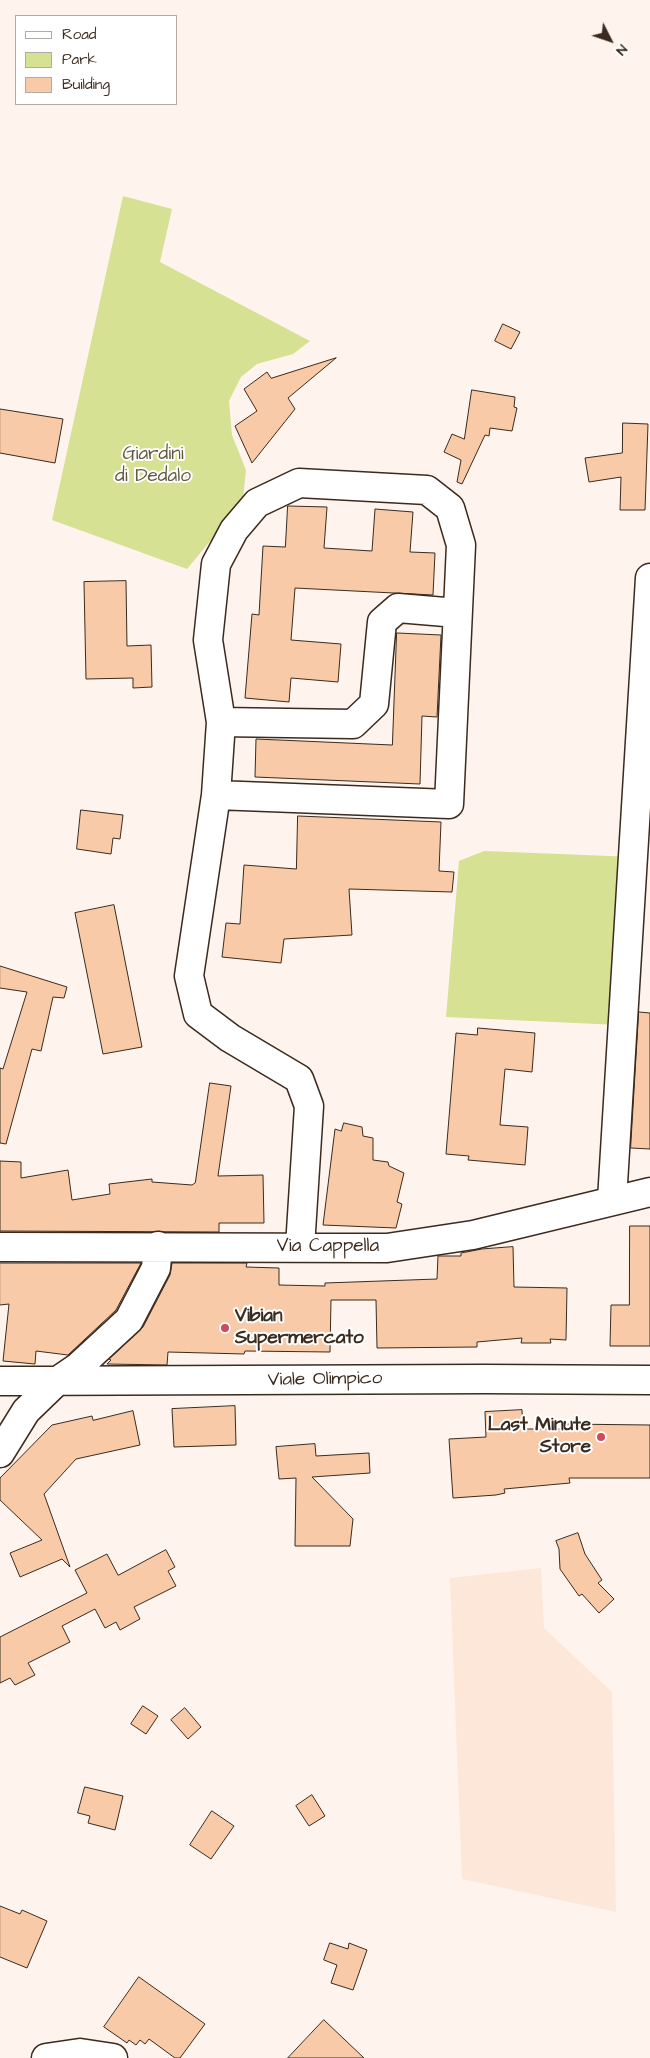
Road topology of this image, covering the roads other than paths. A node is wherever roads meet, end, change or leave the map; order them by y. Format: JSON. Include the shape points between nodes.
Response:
{"nodes":[{"id":1,"x":650,"y":578,"type":"edge"},
{"id":2,"x":457,"y":613,"type":"junction"},
{"id":3,"x":220,"y":722,"type":"junction"},
{"id":4,"x":216,"y":795,"type":"junction"},
{"id":5,"x":650,"y":1192,"type":"edge"},
{"id":6,"x":612,"y":1200,"type":"junction"},
{"id":7,"x":158,"y":1246,"type":"junction"},
{"id":8,"x":0,"y":1247,"type":"edge"},
{"id":9,"x":300,"y":1247,"type":"junction"},
{"id":10,"x":650,"y":1380,"type":"edge"},
{"id":11,"x":0,"y":1382,"type":"edge"},
{"id":12,"x":56,"y":1382,"type":"junction"},
{"id":13,"x":0,"y":1453,"type":"edge"},
{"id":14,"x":46,"y":2058,"type":"edge"},
{"id":15,"x":113,"y":2058,"type":"edge"}],
"edges":[{"from":1,"to":6,"type":"street"},
{"from":2,"to":3,"type":"street","via":[[398,608],[382,622],[374,704],[353,724]]},
{"from":2,"to":3,"type":"street","via":[[461,545],[450,508],[427,490],[299,483],[281,490],[257,503],[234,530],[216,564],[208,640]]},
{"from":2,"to":4,"type":"street","via":[[448,804]]},
{"from":3,"to":4,"type":"street"},
{"from":4,"to":9,"type":"street","via":[[189,976],[198,1014],[230,1038],[299,1079],[309,1106]]},
{"from":5,"to":6,"type":"street","name":"Via Cappella"},
{"from":6,"to":9,"type":"street","name":"Via Cappella","via":[[473,1235],[396,1246]]},
{"from":7,"to":8,"type":"street","name":"Via Cappella"},
{"from":7,"to":9,"type":"street","name":"Via Cappella"},
{"from":7,"to":12,"type":"street","via":[[156,1268],[129,1320],[78,1367]]},
{"from":10,"to":12,"type":"street","name":"Viale Olimpico"},
{"from":11,"to":12,"type":"street","name":"Viale Olimpico"},
{"from":12,"to":13,"type":"street","via":[[26,1411]]},
{"from":14,"to":15,"type":"street","via":[[80,2053]]}]}
